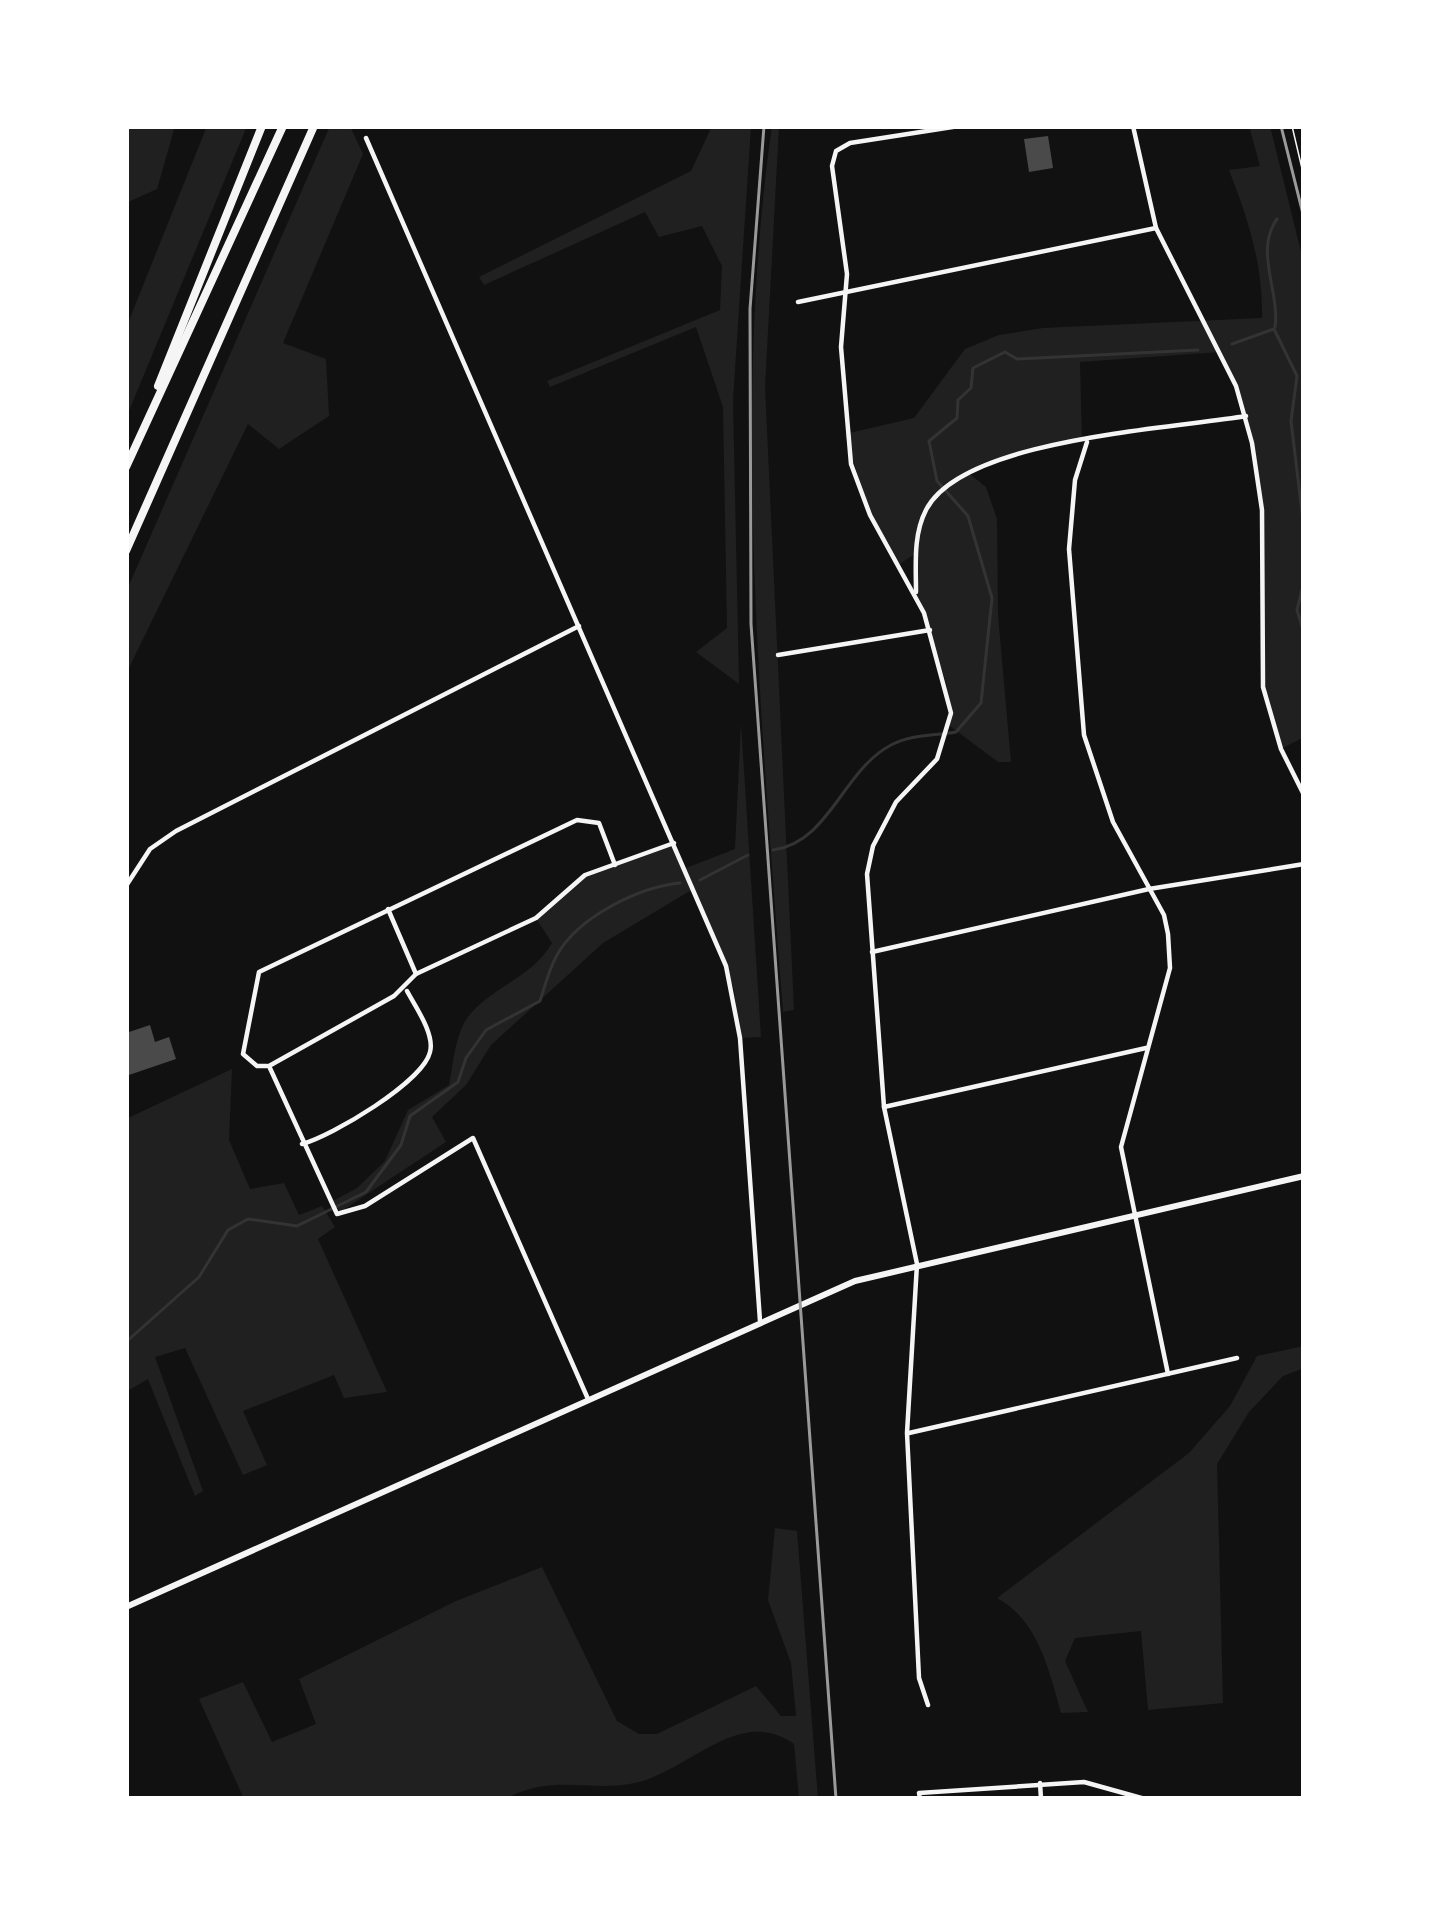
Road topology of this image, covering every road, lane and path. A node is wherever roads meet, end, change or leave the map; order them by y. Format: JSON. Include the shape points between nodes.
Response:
{"nodes":[{"id":1,"x":262,"y":126,"type":"edge"},
{"id":2,"x":283,"y":126,"type":"edge"},
{"id":3,"x":314,"y":126,"type":"edge"},
{"id":4,"x":958,"y":126,"type":"edge"},
{"id":5,"x":1133,"y":126,"type":"edge"},
{"id":6,"x":1292,"y":126,"type":"edge"},
{"id":7,"x":366,"y":138,"type":"dead end"},
{"id":8,"x":1304,"y":177,"type":"edge"},
{"id":9,"x":1156,"y":228,"type":"junction"},
{"id":10,"x":845,"y":295,"type":"junction"},
{"id":11,"x":798,"y":302,"type":"dead end"},
{"id":12,"x":1246,"y":416,"type":"junction"},
{"id":13,"x":1087,"y":442,"type":"junction"},
{"id":14,"x":126,"y":466,"type":"edge"},
{"id":15,"x":126,"y":550,"type":"edge"},
{"id":16,"x":916,"y":596,"type":"junction"},
{"id":17,"x":580,"y":626,"type":"junction"},
{"id":18,"x":930,"y":630,"type":"junction"},
{"id":19,"x":778,"y":655,"type":"dead end"},
{"id":20,"x":1304,"y":795,"type":"edge"},
{"id":21,"x":674,"y":843,"type":"junction"},
{"id":22,"x":1304,"y":864,"type":"edge"},
{"id":23,"x":615,"y":865,"type":"junction"},
{"id":24,"x":126,"y":886,"type":"edge"},
{"id":25,"x":1149,"y":889,"type":"junction"},
{"id":26,"x":388,"y":909,"type":"junction"},
{"id":27,"x":872,"y":952,"type":"junction"},
{"id":28,"x":416,"y":974,"type":"junction"},
{"id":29,"x":406,"y":989,"type":"junction"},
{"id":30,"x":1146,"y":1048,"type":"junction"},
{"id":31,"x":269,"y":1066,"type":"junction"},
{"id":32,"x":884,"y":1107,"type":"junction"},
{"id":33,"x":302,"y":1144,"type":"junction"},
{"id":34,"x":1304,"y":1176,"type":"edge"},
{"id":35,"x":1135,"y":1213,"type":"junction"},
{"id":36,"x":917,"y":1264,"type":"junction"},
{"id":37,"x":760,"y":1321,"type":"junction"},
{"id":38,"x":1237,"y":1358,"type":"dead end"},
{"id":39,"x":1168,"y":1374,"type":"junction"},
{"id":40,"x":588,"y":1400,"type":"junction"},
{"id":41,"x":907,"y":1433,"type":"junction"},
{"id":42,"x":126,"y":1607,"type":"edge"},
{"id":43,"x":928,"y":1705,"type":"dead end"},
{"id":44,"x":1040,"y":1784,"type":"junction"},
{"id":45,"x":920,"y":1796,"type":"edge"},
{"id":46,"x":1041,"y":1799,"type":"edge"},
{"id":47,"x":1145,"y":1799,"type":"edge"}],
"edges":[{"from":1,"to":14,"type":"highway"},
{"from":2,"to":14,"type":"highway"},
{"from":3,"to":15,"type":"highway"},
{"from":4,"to":10,"type":"street","via":[[836,151]]},
{"from":5,"to":9,"type":"street"},
{"from":6,"to":8,"type":"path"},
{"from":7,"to":17,"type":"street"},
{"from":9,"to":10,"type":"street"},
{"from":9,"to":12,"type":"street"},
{"from":10,"to":11,"type":"street"},
{"from":10,"to":16,"type":"street","via":[[843,414],[851,464]]},
{"from":12,"to":13,"type":"street"},
{"from":12,"to":20,"type":"street","via":[[1262,510],[1263,687]]},
{"from":13,"to":16,"type":"street","via":[[998,457],[946,486],[921,522]]},
{"from":13,"to":25,"type":"street","via":[[1070,528],[1078,692],[1103,797]]},
{"from":16,"to":18,"type":"street"},
{"from":17,"to":21,"type":"street"},
{"from":17,"to":24,"type":"street","via":[[176,831],[150,849]]},
{"from":18,"to":19,"type":"street"},
{"from":18,"to":27,"type":"street","via":[[950,726],[873,846]]},
{"from":21,"to":23,"type":"street"},
{"from":21,"to":37,"type":"street","via":[[734,989]]},
{"from":22,"to":25,"type":"street"},
{"from":23,"to":26,"type":"street","via":[[599,823],[577,820]]},
{"from":23,"to":28,"type":"street","via":[[584,875],[536,918]]},
{"from":25,"to":27,"type":"street"},
{"from":25,"to":30,"type":"street","via":[[1164,914],[1170,968]]},
{"from":26,"to":28,"type":"street"},
{"from":26,"to":31,"type":"street","via":[[259,972],[244,1054]]},
{"from":27,"to":32,"type":"street"},
{"from":28,"to":29,"type":"street"},
{"from":29,"to":31,"type":"street"},
{"from":29,"to":33,"type":"street","via":[[430,1041],[428,1058],[359,1120]]},
{"from":30,"to":32,"type":"street"},
{"from":30,"to":35,"type":"street","via":[[1122,1134]]},
{"from":31,"to":33,"type":"street"},
{"from":32,"to":36,"type":"street"},
{"from":33,"to":40,"type":"street","via":[[337,1214],[365,1206],[473,1138]]},
{"from":34,"to":35,"type":"main road"},
{"from":35,"to":36,"type":"main road"},
{"from":35,"to":39,"type":"street"},
{"from":36,"to":37,"type":"main road","via":[[855,1280]]},
{"from":36,"to":41,"type":"street"},
{"from":37,"to":40,"type":"main road"},
{"from":38,"to":39,"type":"street"},
{"from":39,"to":41,"type":"street"},
{"from":40,"to":42,"type":"main road"},
{"from":41,"to":43,"type":"street","via":[[919,1678]]},
{"from":44,"to":45,"type":"street"},
{"from":44,"to":46,"type":"street"},
{"from":44,"to":47,"type":"street","via":[[1084,1782]]}]}
